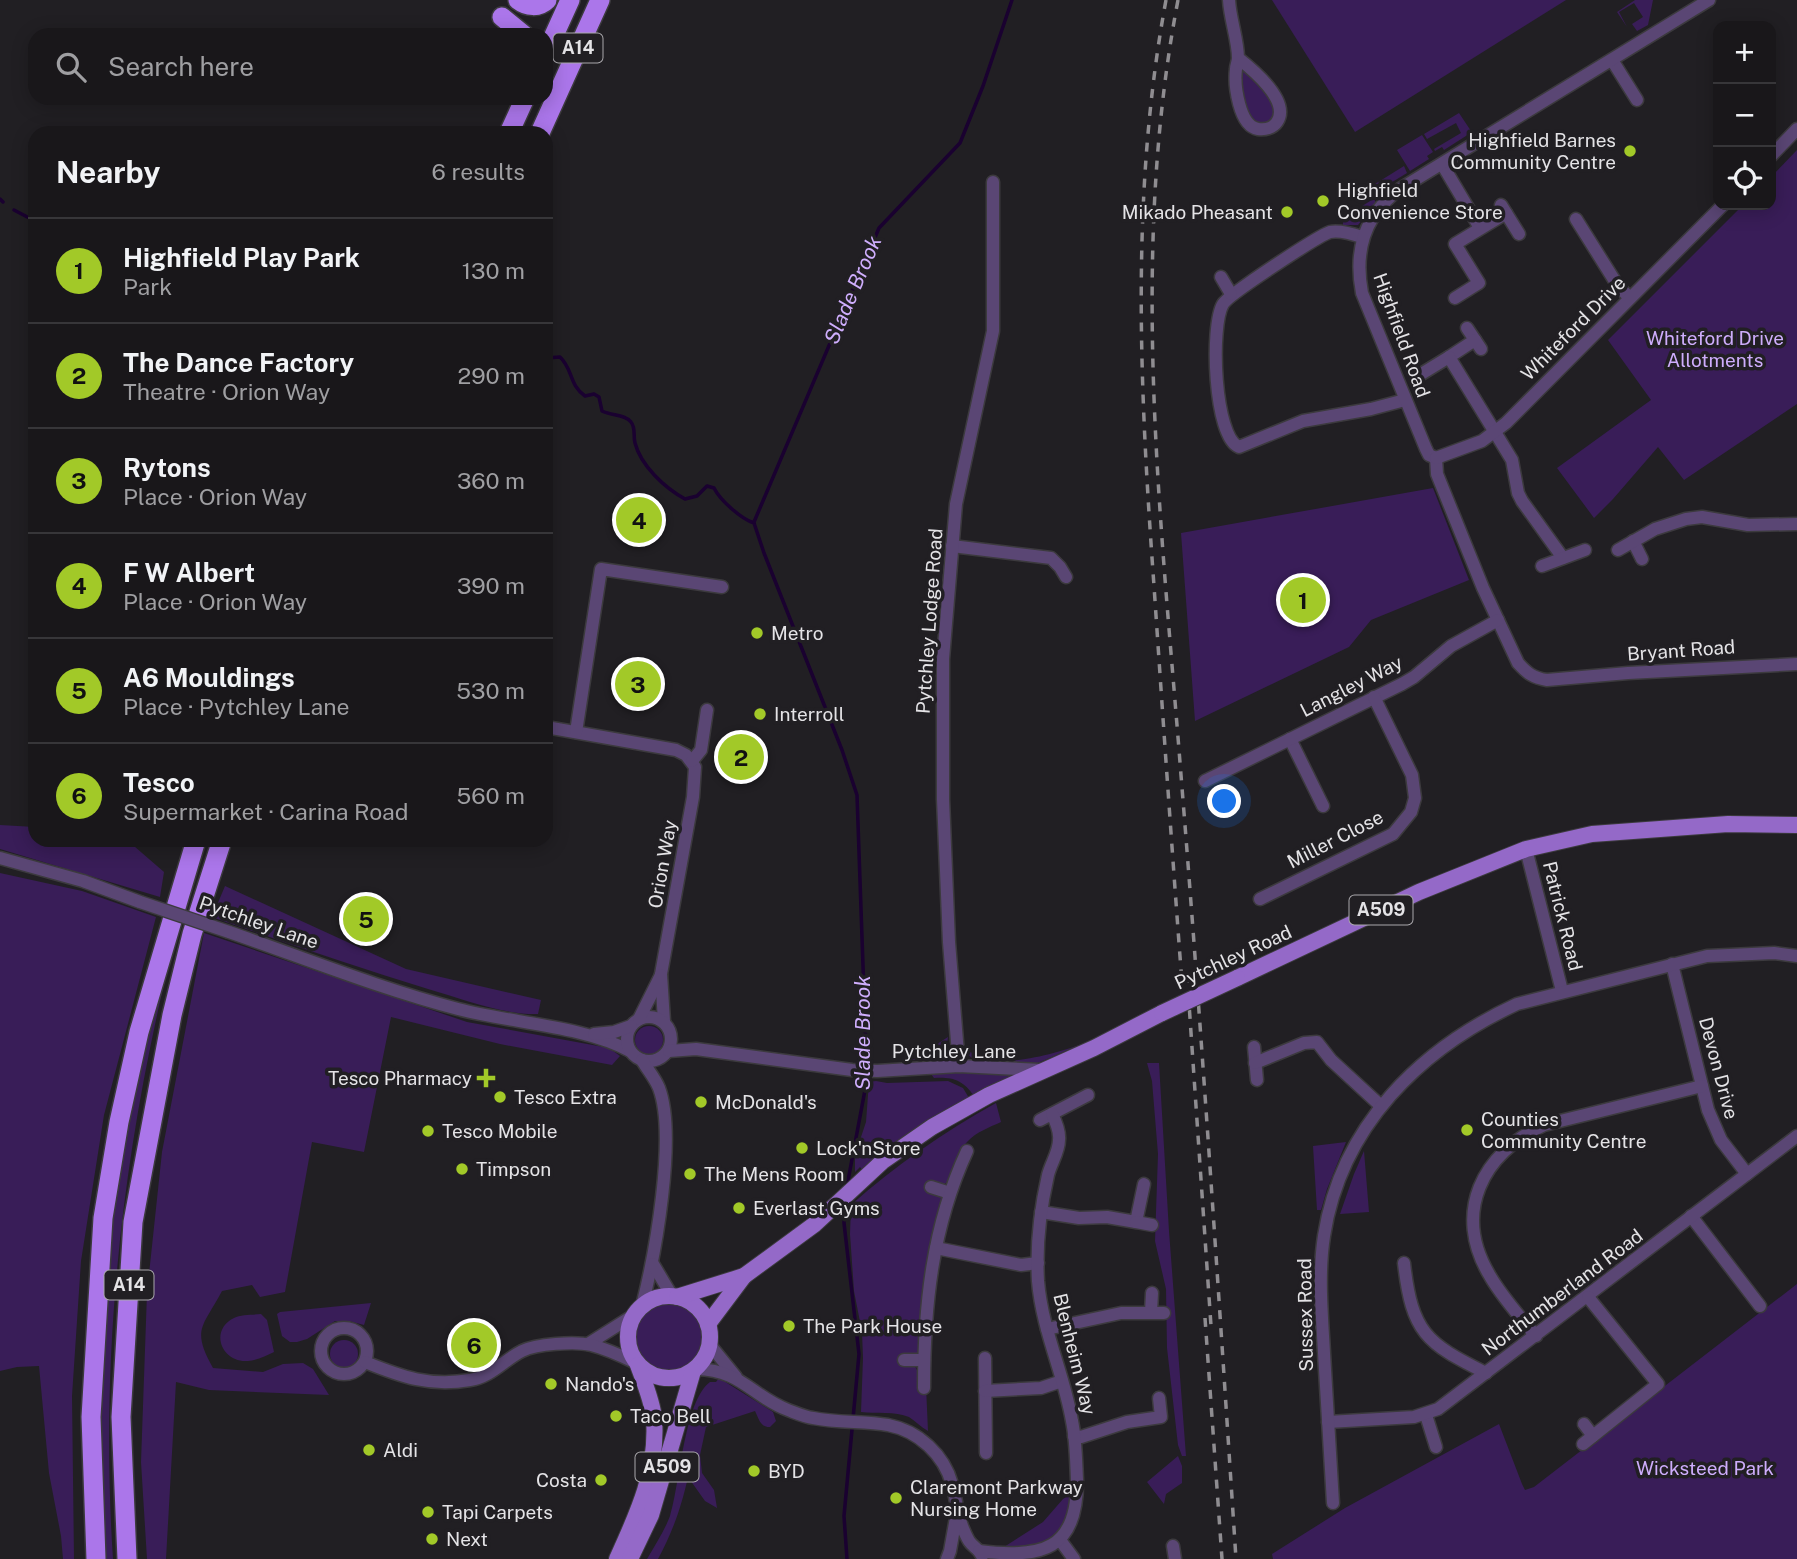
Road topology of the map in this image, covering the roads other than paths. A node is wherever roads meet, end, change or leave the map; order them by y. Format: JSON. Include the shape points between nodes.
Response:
{"nodes":[{"id":1,"x":518,"y":0,"type":"edge"},
{"id":2,"x":548,"y":0,"type":"edge"},
{"id":3,"x":570,"y":0,"type":"edge"},
{"id":4,"x":600,"y":0,"type":"edge"},
{"id":5,"x":1229,"y":0,"type":"edge"},
{"id":6,"x":1709,"y":0,"type":"edge"},
{"id":7,"x":502,"y":17,"type":"dead end"},
{"id":8,"x":515,"y":28,"type":"edge"},
{"id":9,"x":553,"y":38,"type":"edge"},
{"id":10,"x":1238,"y":58,"type":"junction"},
{"id":11,"x":1612,"y":60,"type":"junction"},
{"id":12,"x":1637,"y":100,"type":"dead end"},
{"id":13,"x":553,"y":104,"type":"edge"},
{"id":14,"x":523,"y":105,"type":"edge"},
{"id":15,"x":553,"y":105,"type":"edge"},
{"id":16,"x":512,"y":126,"type":"edge"},
{"id":17,"x":543,"y":126,"type":"edge"},
{"id":18,"x":1797,"y":130,"type":"edge"},
{"id":19,"x":1776,"y":151,"type":"edge"},
{"id":20,"x":1441,"y":164,"type":"junction"},
{"id":21,"x":993,"y":182,"type":"dead end"},
{"id":22,"x":1718,"y":210,"type":"edge"},
{"id":23,"x":1576,"y":219,"type":"dead end"},
{"id":24,"x":1480,"y":228,"type":"junction"},
{"id":25,"x":1519,"y":234,"type":"dead end"},
{"id":26,"x":1362,"y":237,"type":"junction"},
{"id":27,"x":1221,"y":277,"type":"dead end"},
{"id":28,"x":1231,"y":294,"type":"junction"},
{"id":29,"x":1455,"y":298,"type":"dead end"},
{"id":30,"x":1630,"y":298,"type":"junction"},
{"id":31,"x":1467,"y":328,"type":"dead end"},
{"id":32,"x":1449,"y":357,"type":"junction"},
{"id":33,"x":1418,"y":376,"type":"dead end"},
{"id":34,"x":1405,"y":400,"type":"junction"},
{"id":35,"x":1494,"y":432,"type":"junction"},
{"id":36,"x":1436,"y":458,"type":"junction"},
{"id":37,"x":1797,"y":524,"type":"edge"},
{"id":38,"x":1633,"y":541,"type":"junction"},
{"id":39,"x":951,"y":546,"type":"junction"},
{"id":40,"x":1584,"y":550,"type":"dead end"},
{"id":41,"x":1618,"y":550,"type":"dead end"},
{"id":42,"x":1563,"y":558,"type":"junction"},
{"id":43,"x":1642,"y":559,"type":"dead end"},
{"id":44,"x":1542,"y":566,"type":"dead end"},
{"id":45,"x":1066,"y":577,"type":"dead end"},
{"id":46,"x":722,"y":587,"type":"dead end"},
{"id":47,"x":1498,"y":620,"type":"junction"},
{"id":48,"x":1797,"y":664,"type":"edge"},
{"id":49,"x":1567,"y":678,"type":"joint"},
{"id":50,"x":1374,"y":697,"type":"junction"},
{"id":51,"x":707,"y":710,"type":"dead end"},
{"id":52,"x":553,"y":728,"type":"edge"},
{"id":53,"x":576,"y":732,"type":"junction"},
{"id":54,"x":1290,"y":739,"type":"junction"},
{"id":55,"x":692,"y":761,"type":"junction"},
{"id":56,"x":1220,"y":773,"type":"junction"},
{"id":57,"x":1205,"y":781,"type":"dead end"},
{"id":58,"x":1226,"y":786,"type":"dead end"},
{"id":59,"x":1317,"y":793,"type":"junction"},
{"id":60,"x":1304,"y":800,"type":"dead end"},
{"id":61,"x":1322,"y":806,"type":"dead end"},
{"id":62,"x":1797,"y":825,"type":"edge"},
{"id":63,"x":194,"y":847,"type":"edge"},
{"id":64,"x":220,"y":847,"type":"edge"},
{"id":65,"x":1526,"y":849,"type":"junction"},
{"id":66,"x":0,"y":858,"type":"edge"},
{"id":67,"x":1267,"y":879,"type":"dead end"},
{"id":68,"x":1273,"y":892,"type":"junction"},
{"id":69,"x":1260,"y":898,"type":"dead end"},
{"id":70,"x":1797,"y":956,"type":"edge"},
{"id":71,"x":1672,"y":964,"type":"junction"},
{"id":72,"x":661,"y":974,"type":"junction"},
{"id":73,"x":1562,"y":991,"type":"junction"},
{"id":74,"x":635,"y":1022,"type":"junction"},
{"id":75,"x":666,"y":1025,"type":"junction"},
{"id":76,"x":587,"y":1035,"type":"junction"},
{"id":77,"x":1254,"y":1047,"type":"dead end"},
{"id":78,"x":696,"y":1049,"type":"junction"},
{"id":79,"x":630,"y":1051,"type":"junction"},
{"id":80,"x":667,"y":1053,"type":"junction"},
{"id":81,"x":642,"y":1060,"type":"junction"},
{"id":82,"x":1255,"y":1063,"type":"junction"},
{"id":83,"x":959,"y":1066,"type":"junction"},
{"id":84,"x":1045,"y":1070,"type":"junction"},
{"id":85,"x":1257,"y":1080,"type":"dead end"},
{"id":86,"x":1702,"y":1086,"type":"junction"},
{"id":87,"x":659,"y":1088,"type":"junction"},
{"id":88,"x":1088,"y":1095,"type":"dead end"},
{"id":89,"x":1381,"y":1106,"type":"junction"},
{"id":90,"x":1797,"y":1136,"type":"edge"},
{"id":91,"x":967,"y":1151,"type":"dead end"},
{"id":92,"x":1747,"y":1174,"type":"junction"},
{"id":93,"x":1144,"y":1184,"type":"dead end"},
{"id":94,"x":931,"y":1186,"type":"dead end"},
{"id":95,"x":950,"y":1193,"type":"junction"},
{"id":96,"x":1041,"y":1212,"type":"junction"},
{"id":97,"x":1691,"y":1216,"type":"junction"},
{"id":98,"x":1136,"y":1222,"type":"junction"},
{"id":99,"x":1152,"y":1225,"type":"dead end"},
{"id":100,"x":936,"y":1248,"type":"junction"},
{"id":101,"x":1038,"y":1263,"type":"junction"},
{"id":102,"x":1404,"y":1263,"type":"dead end"},
{"id":103,"x":653,"y":1264,"type":"junction"},
{"id":104,"x":744,"y":1276,"type":"junction"},
{"id":105,"x":1152,"y":1293,"type":"dead end"},
{"id":106,"x":675,"y":1296,"type":"junction"},
{"id":107,"x":1588,"y":1297,"type":"junction"},
{"id":108,"x":1760,"y":1306,"type":"dead end"},
{"id":109,"x":638,"y":1310,"type":"junction"},
{"id":110,"x":708,"y":1324,"type":"junction"},
{"id":111,"x":1047,"y":1329,"type":"junction"},
{"id":112,"x":1536,"y":1336,"type":"junction"},
{"id":113,"x":588,"y":1344,"type":"junction"},
{"id":114,"x":710,"y":1345,"type":"junction"},
{"id":115,"x":985,"y":1358,"type":"dead end"},
{"id":116,"x":904,"y":1360,"type":"dead end"},
{"id":117,"x":923,"y":1360,"type":"junction"},
{"id":118,"x":365,"y":1362,"type":"dead end"},
{"id":119,"x":637,"y":1364,"type":"junction"},
{"id":120,"x":694,"y":1370,"type":"junction"},
{"id":121,"x":1486,"y":1373,"type":"junction"},
{"id":122,"x":737,"y":1378,"type":"junction"},
{"id":123,"x":1062,"y":1381,"type":"junction"},
{"id":124,"x":924,"y":1388,"type":"dead end"},
{"id":125,"x":985,"y":1391,"type":"junction"},
{"id":126,"x":1159,"y":1398,"type":"dead end"},
{"id":127,"x":1426,"y":1415,"type":"junction"},
{"id":128,"x":1328,"y":1423,"type":"junction"},
{"id":129,"x":1584,"y":1424,"type":"dead end"},
{"id":130,"x":1074,"y":1436,"type":"junction"},
{"id":131,"x":1436,"y":1447,"type":"dead end"},
{"id":132,"x":986,"y":1452,"type":"dead end"},
{"id":133,"x":1333,"y":1503,"type":"dead end"},
{"id":134,"x":957,"y":1512,"type":"junction"},
{"id":135,"x":1060,"y":1540,"type":"junction"},
{"id":136,"x":978,"y":1551,"type":"edge"},
{"id":137,"x":949,"y":1555,"type":"edge"},
{"id":138,"x":999,"y":1557,"type":"edge"},
{"id":139,"x":96,"y":1559,"type":"edge"},
{"id":140,"x":127,"y":1559,"type":"edge"},
{"id":141,"x":617,"y":1559,"type":"edge"},
{"id":142,"x":629,"y":1559,"type":"edge"},
{"id":143,"x":1073,"y":1559,"type":"edge"}],
"edges":[{"from":1,"to":2,"type":"highway","via":[[530,6]]},
{"from":3,"to":9,"type":"highway","number":"A14"},
{"from":4,"to":13,"type":"highway","number":"A14"},
{"from":5,"to":10,"type":"street"},
{"from":6,"to":11,"type":"street","name":"Highfield Road"},
{"from":7,"to":8,"type":"highway"},
{"from":10,"to":10,"type":"street","via":[[1277,99],[1280,114],[1270,128],[1251,128],[1242,118]]},
{"from":11,"to":12,"type":"street"},
{"from":11,"to":20,"type":"street","name":"Highfield Road"},
{"from":14,"to":16,"type":"highway"},
{"from":15,"to":17,"type":"highway","number":"A14"},
{"from":18,"to":19,"type":"street"},
{"from":20,"to":24,"type":"street"},
{"from":20,"to":26,"type":"street","name":"Highfield Road","via":[[1391,196],[1373,215]]},
{"from":21,"to":39,"type":"street","name":"Pytchley Lodge Road","via":[[993,331]]},
{"from":22,"to":30,"type":"street","name":"Whiteford Drive"},
{"from":23,"to":30,"type":"street"},
{"from":24,"to":25,"type":"street","via":[[1504,209]]},
{"from":24,"to":29,"type":"street","via":[[1455,244],[1479,283]]},
{"from":26,"to":28,"type":"street","via":[[1328,233]]},
{"from":26,"to":34,"type":"street","name":"Highfield Road","via":[[1358,273],[1362,293]]},
{"from":27,"to":28,"type":"street"},
{"from":28,"to":34,"type":"street","via":[[1220,311],[1215,364],[1225,421],[1236,446],[1303,421]]},
{"from":30,"to":35,"type":"street","name":"Whiteford Drive"},
{"from":31,"to":32,"type":"street","via":[[1478,345]]},
{"from":32,"to":33,"type":"street"},
{"from":32,"to":35,"type":"street"},
{"from":34,"to":36,"type":"street","name":"Highfield Road","via":[[1429,455]]},
{"from":35,"to":36,"type":"street","name":"Whiteford Drive"},
{"from":35,"to":42,"type":"street","via":[[1512,460],[1522,501]]},
{"from":36,"to":47,"type":"street","name":"Highfield Road","via":[[1440,483]]},
{"from":37,"to":38,"type":"street","via":[[1740,525],[1702,517],[1669,523]]},
{"from":38,"to":41,"type":"street"},
{"from":38,"to":43,"type":"street"},
{"from":39,"to":45,"type":"street","via":[[1051,558]]},
{"from":39,"to":83,"type":"street","name":"Pytchley Lodge Road","via":[[943,659],[943,799]]},
{"from":40,"to":42,"type":"street"},
{"from":42,"to":44,"type":"street"},
{"from":46,"to":53,"type":"street","via":[[601,569]]},
{"from":47,"to":49,"type":"street","name":"Highfield Road","via":[[1526,673],[1547,680]]},
{"from":47,"to":50,"type":"street","name":"Langley Way","via":[[1451,646],[1414,677]]},
{"from":48,"to":49,"type":"street","name":"Bryant Road"},
{"from":50,"to":54,"type":"street","name":"Langley Way"},
{"from":50,"to":68,"type":"street","name":"Miller Close","via":[[1412,775],[1415,798],[1411,812],[1392,834]]},
{"from":51,"to":55,"type":"street","name":"Orion Way","via":[[701,750]]},
{"from":52,"to":53,"type":"street"},
{"from":53,"to":55,"type":"street","via":[[676,750]]},
{"from":54,"to":56,"type":"street","name":"Langley Way"},
{"from":54,"to":59,"type":"street"},
{"from":55,"to":72,"type":"street","name":"Orion Way","via":[[696,774]]},
{"from":56,"to":57,"type":"street","name":"Langley Way"},
{"from":56,"to":58,"type":"street"},
{"from":59,"to":60,"type":"street"},
{"from":59,"to":61,"type":"street"},
{"from":62,"to":65,"type":"main road","name":"Pytchley Road","number":"A509","via":[[1728,824],[1603,833]]},
{"from":63,"to":139,"type":"highway","number":"A14","via":[[139,1032],[103,1218],[92,1417]]},
{"from":64,"to":140,"type":"highway","number":"A14","via":[[172,1015],[134,1222],[121,1417]]},
{"from":65,"to":73,"type":"street","name":"Patrick Road"},
{"from":65,"to":84,"type":"main road","name":"Pytchley Road","number":"A509","bridge":true,"via":[[1419,892]]},
{"from":66,"to":76,"type":"street","name":"Pytchley Lane","bridge":true,"via":[[83,881],[457,1009]]},
{"from":67,"to":68,"type":"street","name":"Miller Close"},
{"from":68,"to":69,"type":"street","name":"Miller Close"},
{"from":70,"to":71,"type":"street","via":[[1732,954]]},
{"from":71,"to":73,"type":"street"},
{"from":71,"to":86,"type":"street","name":"Devon Drive"},
{"from":72,"to":74,"type":"street","name":"Orion Way"},
{"from":72,"to":75,"type":"street","name":"Orion Way"},
{"from":73,"to":89,"type":"street","name":"Sussex Road","via":[[1517,1004],[1467,1029],[1423,1061]]},
{"from":74,"to":75,"type":"street","via":[[656,1017]]},
{"from":74,"to":76,"type":"street","name":"Pytchley Lane","via":[[614,1032]]},
{"from":74,"to":79,"type":"street","via":[[627,1036]]},
{"from":75,"to":78,"type":"street"},
{"from":75,"to":80,"type":"street","via":[[672,1044]]},
{"from":76,"to":79,"type":"street","name":"Pytchley Lane"},
{"from":77,"to":82,"type":"street"},
{"from":78,"to":80,"type":"street","name":"Pytchley Lane"},
{"from":78,"to":83,"type":"street","name":"Pytchley Lane","via":[[852,1070]]},
{"from":79,"to":81,"type":"street"},
{"from":80,"to":81,"type":"street","via":[[658,1060]]},
{"from":80,"to":87,"type":"street"},
{"from":81,"to":87,"type":"street"},
{"from":82,"to":85,"type":"street"},
{"from":82,"to":89,"type":"street","via":[[1317,1042]]},
{"from":83,"to":84,"type":"street","name":"Pytchley Lane"},
{"from":84,"to":104,"type":"main road","name":"Pytchley Road","number":"A509","via":[[932,1127],[883,1161],[779,1252]]},
{"from":86,"to":92,"type":"street","name":"Devon Drive","via":[[1712,1123]]},
{"from":86,"to":112,"type":"street","via":[[1544,1125],[1507,1147],[1486,1172],[1474,1205],[1476,1242],[1490,1276]]},
{"from":87,"to":103,"type":"street","via":[[666,1121]]},
{"from":88,"to":96,"type":"street","name":"Blenheim Way","via":[[1046,1117],[1058,1128],[1059,1144]]},
{"from":89,"to":128,"type":"street","name":"Sussex Road","via":[[1348,1161],[1324,1236],[1321,1296]]},
{"from":90,"to":92,"type":"street","name":"Northumberland Road"},
{"from":91,"to":95,"type":"street"},
{"from":92,"to":97,"type":"street","name":"Northumberland Road"},
{"from":93,"to":98,"type":"street"},
{"from":94,"to":95,"type":"street"},
{"from":95,"to":100,"type":"street"},
{"from":96,"to":98,"type":"street"},
{"from":96,"to":101,"type":"street","name":"Blenheim Way"},
{"from":97,"to":107,"type":"street","name":"Northumberland Road"},
{"from":97,"to":108,"type":"street","via":[[1729,1277]]},
{"from":98,"to":99,"type":"street"},
{"from":100,"to":101,"type":"street","via":[[1021,1265]]},
{"from":100,"to":117,"type":"street"},
{"from":101,"to":111,"type":"street","name":"Blenheim Way"},
{"from":102,"to":121,"type":"street","via":[[1411,1307],[1427,1335],[1454,1358]]},
{"from":103,"to":106,"type":"street"},
{"from":103,"to":109,"type":"street"},
{"from":104,"to":106,"type":"main road","name":"Pytchley Road","number":"A509"},
{"from":104,"to":110,"type":"main road","name":"Pytchley Road","number":"A509"},
{"from":105,"to":111,"type":"street","via":[[1158,1313],[1121,1312]]},
{"from":106,"to":109,"type":"main road","number":"A509","via":[[662,1296]]},
{"from":106,"to":110,"type":"main road","via":[[696,1306]]},
{"from":107,"to":112,"type":"street","name":"Northumberland Road"},
{"from":107,"to":129,"type":"street","via":[[1658,1384],[1588,1440]]},
{"from":109,"to":113,"type":"street"},
{"from":109,"to":119,"type":"main road","number":"A509","via":[[628,1334]]},
{"from":110,"to":114,"type":"main road"},
{"from":111,"to":123,"type":"street","name":"Blenheim Way"},
{"from":112,"to":121,"type":"street","name":"Northumberland Road"},
{"from":113,"to":118,"type":"street","via":[[538,1346],[471,1380],[432,1383]]},
{"from":113,"to":119,"type":"street"},
{"from":114,"to":120,"type":"main road","number":"A509"},
{"from":114,"to":122,"type":"street"},
{"from":115,"to":125,"type":"street"},
{"from":116,"to":117,"type":"street"},
{"from":117,"to":124,"type":"street"},
{"from":119,"to":120,"type":"main road","via":[[664,1378]]},
{"from":119,"to":141,"type":"main road","number":"A509","via":[[654,1416],[653,1454],[641,1507]]},
{"from":120,"to":122,"type":"street"},
{"from":120,"to":142,"type":"main road","number":"A509","via":[[651,1515]]},
{"from":121,"to":127,"type":"street","name":"Northumberland Road"},
{"from":122,"to":134,"type":"street","via":[[779,1407],[812,1418],[899,1428],[926,1443],[951,1478]]},
{"from":123,"to":125,"type":"street","via":[[1041,1388]]},
{"from":123,"to":130,"type":"street","name":"Blenheim Way"},
{"from":125,"to":132,"type":"street"},
{"from":126,"to":130,"type":"street","via":[[1166,1417]]},
{"from":127,"to":128,"type":"street","name":"Northumberland Road"},
{"from":127,"to":131,"type":"street"},
{"from":128,"to":133,"type":"street","name":"Sussex Road"},
{"from":130,"to":135,"type":"street","name":"Blenheim Way","via":[[1076,1508]]},
{"from":134,"to":136,"type":"street"},
{"from":134,"to":137,"type":"street"},
{"from":135,"to":138,"type":"street","via":[[1039,1553]]},
{"from":135,"to":143,"type":"street"},
{"from":136,"to":137,"type":"street","via":[[956,1546]]},
{"from":136,"to":138,"type":"street"}]}
